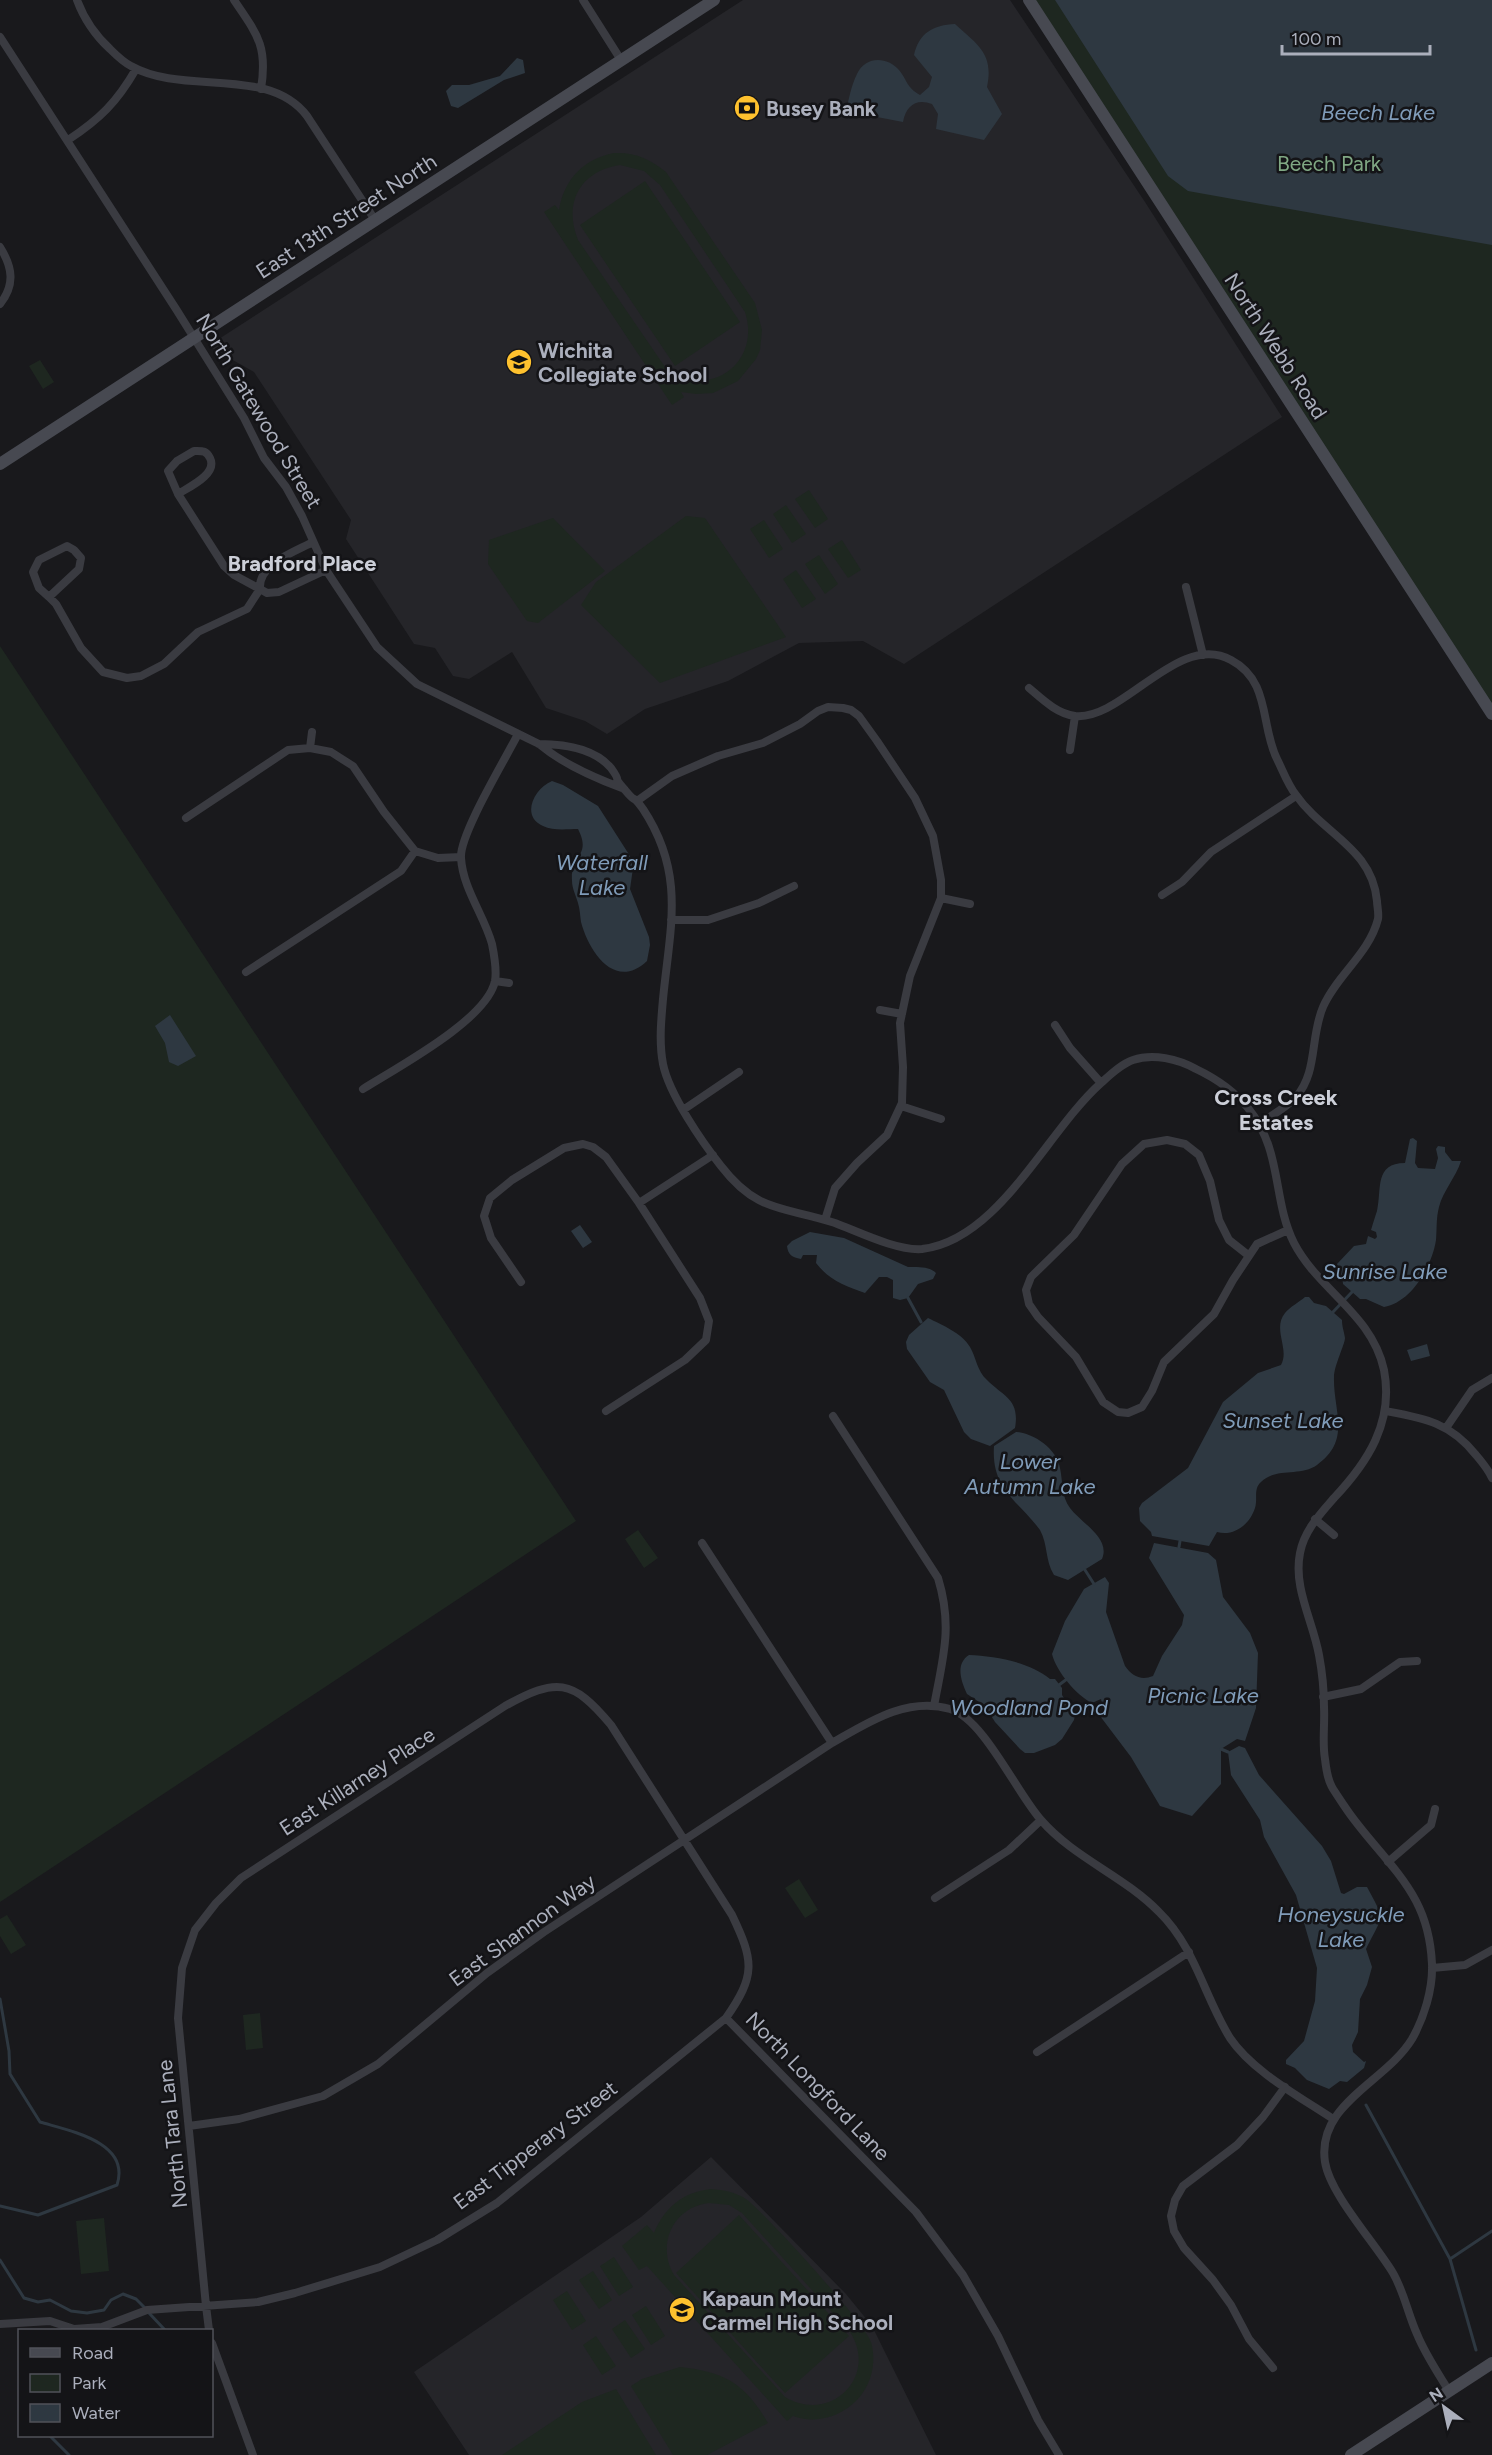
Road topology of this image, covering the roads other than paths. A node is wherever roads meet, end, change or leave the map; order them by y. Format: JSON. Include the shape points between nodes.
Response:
{"nodes":[{"id":1,"x":77,"y":0,"type":"edge"},
{"id":2,"x":234,"y":0,"type":"edge"},
{"id":3,"x":583,"y":0,"type":"edge"},
{"id":4,"x":714,"y":0,"type":"edge"},
{"id":5,"x":1029,"y":0,"type":"edge"},
{"id":6,"x":0,"y":37,"type":"edge"},
{"id":7,"x":621,"y":60,"type":"junction"},
{"id":8,"x":136,"y":69,"type":"junction"},
{"id":9,"x":261,"y":89,"type":"junction"},
{"id":10,"x":68,"y":140,"type":"junction"},
{"id":11,"x":375,"y":220,"type":"junction"},
{"id":12,"x":0,"y":248,"type":"edge"},
{"id":13,"x":0,"y":304,"type":"edge"},
{"id":14,"x":194,"y":338,"type":"junction"},
{"id":15,"x":0,"y":464,"type":"edge"},
{"id":16,"x":178,"y":494,"type":"junction"},
{"id":17,"x":313,"y":542,"type":"junction"},
{"id":18,"x":326,"y":570,"type":"junction"},
{"id":19,"x":1186,"y":587,"type":"dead end"},
{"id":20,"x":260,"y":589,"type":"junction"},
{"id":21,"x":49,"y":597,"type":"junction"},
{"id":22,"x":1203,"y":655,"type":"junction"},
{"id":23,"x":1029,"y":688,"type":"dead end"},
{"id":24,"x":1492,"y":714,"type":"edge"},
{"id":25,"x":1075,"y":716,"type":"junction"},
{"id":26,"x":312,"y":732,"type":"dead end"},
{"id":27,"x":518,"y":734,"type":"junction"},
{"id":28,"x":539,"y":744,"type":"junction"},
{"id":29,"x":310,"y":748,"type":"junction"},
{"id":30,"x":1070,"y":750,"type":"dead end"},
{"id":31,"x":622,"y":788,"type":"junction"},
{"id":32,"x":1296,"y":796,"type":"junction"},
{"id":33,"x":637,"y":801,"type":"junction"},
{"id":34,"x":186,"y":818,"type":"dead end"},
{"id":35,"x":415,"y":851,"type":"junction"},
{"id":36,"x":461,"y":857,"type":"junction"},
{"id":37,"x":795,"y":886,"type":"dead end"},
{"id":38,"x":1162,"y":895,"type":"dead end"},
{"id":39,"x":941,"y":898,"type":"junction"},
{"id":40,"x":970,"y":904,"type":"dead end"},
{"id":41,"x":671,"y":920,"type":"junction"},
{"id":42,"x":246,"y":972,"type":"dead end"},
{"id":43,"x":495,"y":981,"type":"junction"},
{"id":44,"x":509,"y":983,"type":"dead end"},
{"id":45,"x":880,"y":1010,"type":"dead end"},
{"id":46,"x":902,"y":1014,"type":"junction"},
{"id":47,"x":1055,"y":1025,"type":"dead end"},
{"id":48,"x":739,"y":1072,"type":"dead end"},
{"id":49,"x":1101,"y":1083,"type":"junction"},
{"id":50,"x":363,"y":1089,"type":"dead end"},
{"id":51,"x":901,"y":1106,"type":"junction"},
{"id":52,"x":683,"y":1110,"type":"junction"},
{"id":53,"x":941,"y":1119,"type":"dead end"},
{"id":54,"x":1259,"y":1124,"type":"junction"},
{"id":55,"x":712,"y":1155,"type":"junction"},
{"id":56,"x":639,"y":1203,"type":"junction"},
{"id":57,"x":825,"y":1220,"type":"junction"},
{"id":58,"x":1288,"y":1230,"type":"junction"},
{"id":59,"x":1248,"y":1255,"type":"junction"},
{"id":60,"x":521,"y":1282,"type":"dead end"},
{"id":61,"x":1492,"y":1378,"type":"edge"},
{"id":62,"x":1385,"y":1411,"type":"junction"},
{"id":63,"x":606,"y":1412,"type":"dead end"},
{"id":64,"x":833,"y":1416,"type":"dead end"},
{"id":65,"x":1446,"y":1428,"type":"junction"},
{"id":66,"x":1492,"y":1478,"type":"edge"},
{"id":67,"x":1315,"y":1519,"type":"junction"},
{"id":68,"x":1334,"y":1535,"type":"dead end"},
{"id":69,"x":702,"y":1543,"type":"dead end"},
{"id":70,"x":1417,"y":1661,"type":"dead end"},
{"id":71,"x":562,"y":1688,"type":"joint"},
{"id":72,"x":1323,"y":1697,"type":"junction"},
{"id":73,"x":934,"y":1706,"type":"junction"},
{"id":74,"x":832,"y":1743,"type":"junction"},
{"id":75,"x":1435,"y":1809,"type":"dead end"},
{"id":76,"x":1041,"y":1820,"type":"junction"},
{"id":77,"x":685,"y":1840,"type":"junction"},
{"id":78,"x":1388,"y":1863,"type":"junction"},
{"id":79,"x":935,"y":1898,"type":"dead end"},
{"id":80,"x":193,"y":1935,"type":"joint"},
{"id":81,"x":1492,"y":1950,"type":"edge"},
{"id":82,"x":1189,"y":1952,"type":"junction"},
{"id":83,"x":1432,"y":1968,"type":"junction"},
{"id":84,"x":726,"y":2018,"type":"junction"},
{"id":85,"x":1037,"y":2052,"type":"dead end"},
{"id":86,"x":1285,"y":2087,"type":"junction"},
{"id":87,"x":1333,"y":2120,"type":"junction"},
{"id":88,"x":189,"y":2126,"type":"junction"},
{"id":89,"x":206,"y":2306,"type":"junction"},
{"id":90,"x":0,"y":2324,"type":"edge"},
{"id":91,"x":209,"y":2329,"type":"edge"},
{"id":92,"x":213,"y":2346,"type":"edge"},
{"id":93,"x":1492,"y":2363,"type":"edge"},
{"id":94,"x":1274,"y":2368,"type":"dead end"},
{"id":95,"x":1449,"y":2391,"type":"junction"},
{"id":96,"x":253,"y":2455,"type":"edge"},
{"id":97,"x":1059,"y":2455,"type":"edge"},
{"id":98,"x":1351,"y":2455,"type":"edge"}],
"edges":[{"from":1,"to":8,"type":"street","via":[[100,39]]},
{"from":2,"to":9,"type":"street","via":[[264,52]]},
{"from":3,"to":7,"type":"street"},
{"from":4,"to":7,"type":"main road","name":"East 13th Street North"},
{"from":5,"to":24,"type":"main road","name":"North Webb Road"},
{"from":6,"to":10,"type":"street","name":"North Gatewood Street"},
{"from":7,"to":11,"type":"main road","name":"East 13th Street North"},
{"from":8,"to":9,"type":"street","via":[[175,80]]},
{"from":8,"to":10,"type":"street","via":[[115,103]]},
{"from":9,"to":11,"type":"street","via":[[286,97],[302,109]]},
{"from":10,"to":14,"type":"street","name":"North Gatewood Street"},
{"from":11,"to":14,"type":"main road","name":"East 13th Street North"},
{"from":12,"to":13,"type":"street","via":[[12,275],[9,293]]},
{"from":14,"to":15,"type":"main road","name":"East 13th Street North"},
{"from":14,"to":17,"type":"street","name":"North Gatewood Street","via":[[264,458],[286,487]]},
{"from":16,"to":16,"type":"street","via":[[168,471],[194,451],[207,453],[211,469]]},
{"from":16,"to":20,"type":"street","via":[[224,566]]},
{"from":17,"to":18,"type":"street","name":"North Gatewood Street"},
{"from":17,"to":20,"type":"street","via":[[270,565],[260,581]]},
{"from":18,"to":20,"type":"street","via":[[279,592]]},
{"from":18,"to":27,"type":"street","name":"North Gatewood Street","via":[[377,647],[417,684]]},
{"from":19,"to":22,"type":"street"},
{"from":20,"to":21,"type":"street","via":[[247,609],[198,632],[164,664],[141,676],[127,678],[103,672],[81,648]]},
{"from":21,"to":21,"type":"street","via":[[79,569],[81,558],[68,546],[39,560],[33,572],[39,588]]},
{"from":22,"to":25,"type":"street","via":[[1177,663],[1098,712]]},
{"from":22,"to":32,"type":"street","via":[[1230,659],[1245,669],[1260,690],[1275,756]]},
{"from":23,"to":25,"type":"street","via":[[1050,706]]},
{"from":25,"to":30,"type":"street"},
{"from":26,"to":29,"type":"street"},
{"from":27,"to":28,"type":"street","name":"North Gatewood Street"},
{"from":27,"to":36,"type":"street","via":[[472,821]]},
{"from":28,"to":31,"type":"street","name":"North Gatewood Street","via":[[554,757]]},
{"from":28,"to":31,"type":"street","name":"North Gatewood Street","via":[[558,744],[599,757]]},
{"from":29,"to":34,"type":"street","via":[[288,750]]},
{"from":29,"to":35,"type":"street","via":[[331,752],[353,766]]},
{"from":31,"to":33,"type":"street","name":"North Gatewood Street"},
{"from":32,"to":38,"type":"street","via":[[1211,852],[1182,882]]},
{"from":32,"to":54,"type":"street","via":[[1360,855],[1376,887],[1378,917],[1366,947],[1323,1007],[1309,1077],[1295,1098]]},
{"from":33,"to":39,"type":"street","via":[[672,776],[718,756],[763,743],[828,707],[851,710],[859,716],[919,808],[933,836]]},
{"from":33,"to":41,"type":"street","name":"North Gatewood Street","via":[[665,849],[673,889]]},
{"from":35,"to":36,"type":"street","via":[[438,858]]},
{"from":35,"to":42,"type":"street","via":[[401,871]]},
{"from":36,"to":43,"type":"street","via":[[472,901],[491,943]]},
{"from":37,"to":41,"type":"street","via":[[708,920]]},
{"from":39,"to":40,"type":"street"},
{"from":39,"to":46,"type":"street","via":[[910,976]]},
{"from":41,"to":52,"type":"street","name":"North Gatewood Street","via":[[660,1034],[663,1071]]},
{"from":43,"to":44,"type":"street"},
{"from":43,"to":50,"type":"street","via":[[483,1004],[466,1022]]},
{"from":45,"to":46,"type":"street"},
{"from":46,"to":51,"type":"street"},
{"from":47,"to":49,"type":"street"},
{"from":48,"to":52,"type":"street"},
{"from":49,"to":54,"type":"street","name":"North Gatewood Street","via":[[1132,1060],[1158,1057],[1181,1061],[1226,1087]]},
{"from":49,"to":57,"type":"street","name":"North Gatewood Street","via":[[1062,1124],[1008,1196],[980,1223],[952,1240],[925,1249],[906,1248]]},
{"from":51,"to":53,"type":"street"},
{"from":51,"to":57,"type":"street","via":[[887,1135],[835,1188]]},
{"from":52,"to":55,"type":"street","name":"North Gatewood Street"},
{"from":54,"to":58,"type":"street","name":"North Gatewood Street","via":[[1274,1157]]},
{"from":55,"to":56,"type":"street"},
{"from":55,"to":57,"type":"street","name":"North Gatewood Street","via":[[752,1197],[779,1210]]},
{"from":56,"to":60,"type":"street","via":[[606,1157],[583,1144],[564,1148],[512,1180],[490,1198],[484,1216],[491,1238]]},
{"from":56,"to":63,"type":"street","via":[[700,1298],[709,1321],[706,1340],[685,1360]]},
{"from":58,"to":59,"type":"street","via":[[1257,1244]]},
{"from":58,"to":62,"type":"street","name":"North Gatewood Street","via":[[1303,1259],[1361,1321],[1377,1349],[1386,1390]]},
{"from":59,"to":59,"type":"street","via":[[1214,1314],[1164,1362],[1142,1407],[1128,1413],[1102,1402],[1076,1357],[1029,1304],[1026,1290],[1031,1277],[1074,1235],[1122,1164],[1144,1144],[1167,1140],[1185,1144],[1199,1155],[1219,1220],[1229,1240]]},
{"from":61,"to":65,"type":"street","via":[[1472,1390]]},
{"from":62,"to":65,"type":"street","via":[[1410,1414]]},
{"from":62,"to":67,"type":"street","name":"North Gatewood Street","via":[[1370,1454]]},
{"from":64,"to":73,"type":"street","via":[[938,1578],[945,1601],[947,1632]]},
{"from":65,"to":66,"type":"street","via":[[1465,1441]]},
{"from":67,"to":68,"type":"street"},
{"from":67,"to":72,"type":"street","name":"North Gatewood Street","via":[[1300,1547],[1299,1575],[1319,1653]]},
{"from":69,"to":74,"type":"street"},
{"from":70,"to":72,"type":"street","via":[[1400,1662],[1361,1689]]},
{"from":71,"to":77,"type":"street","name":"North Longford Lane","via":[[592,1702],[611,1725]]},
{"from":71,"to":80,"type":"street","name":"East Killarney Place","via":[[535,1689],[504,1706],[241,1878],[216,1903]]},
{"from":72,"to":78,"type":"street","name":"North Gatewood Street","via":[[1323,1751],[1331,1786]]},
{"from":73,"to":74,"type":"street","name":"East Shannon Way","via":[[900,1709],[874,1718]]},
{"from":73,"to":76,"type":"street","via":[[965,1716],[979,1730]]},
{"from":74,"to":77,"type":"street","name":"East Shannon Way"},
{"from":75,"to":78,"type":"street","via":[[1431,1825]]},
{"from":76,"to":79,"type":"street","via":[[1009,1850]]},
{"from":76,"to":82,"type":"street","via":[[1059,1838],[1130,1886],[1160,1912]]},
{"from":77,"to":84,"type":"street","name":"North Longford Lane","via":[[745,1942],[749,1968],[743,1993]]},
{"from":77,"to":88,"type":"street","name":"East Shannon Way","via":[[544,1932],[487,1973],[378,2064],[323,2096],[239,2119]]},
{"from":78,"to":83,"type":"street","name":"North Gatewood Street","via":[[1416,1900],[1430,1938]]},
{"from":80,"to":88,"type":"street","name":"North Tara Lane","via":[[182,1966],[178,2018]]},
{"from":81,"to":83,"type":"street","via":[[1465,1965]]},
{"from":82,"to":85,"type":"street"},
{"from":82,"to":86,"type":"street","via":[[1231,2039],[1254,2064]]},
{"from":83,"to":87,"type":"street","name":"North Gatewood Street","via":[[1426,2007],[1410,2043]]},
{"from":84,"to":89,"type":"street","name":"East Tipperary Street","via":[[497,2203],[437,2240],[380,2267],[295,2293],[258,2302]]},
{"from":84,"to":97,"type":"street","name":"North Longford Lane","via":[[916,2212],[963,2275]]},
{"from":86,"to":87,"type":"street"},
{"from":86,"to":94,"type":"street","via":[[1237,2145],[1183,2186],[1171,2216],[1184,2248],[1213,2280],[1249,2339]]},
{"from":87,"to":95,"type":"street","name":"North Gatewood Street","via":[[1325,2139],[1325,2166],[1339,2195],[1398,2281],[1418,2337]]},
{"from":88,"to":89,"type":"street","name":"North Tara Lane"},
{"from":89,"to":90,"type":"street","name":"East Tipperary Street","via":[[147,2310],[102,2327],[74,2329],[50,2321]]},
{"from":89,"to":91,"type":"street","name":"North Tara Lane"},
{"from":92,"to":96,"type":"street"},
{"from":93,"to":95,"type":"main road"},
{"from":95,"to":98,"type":"main road"}]}
